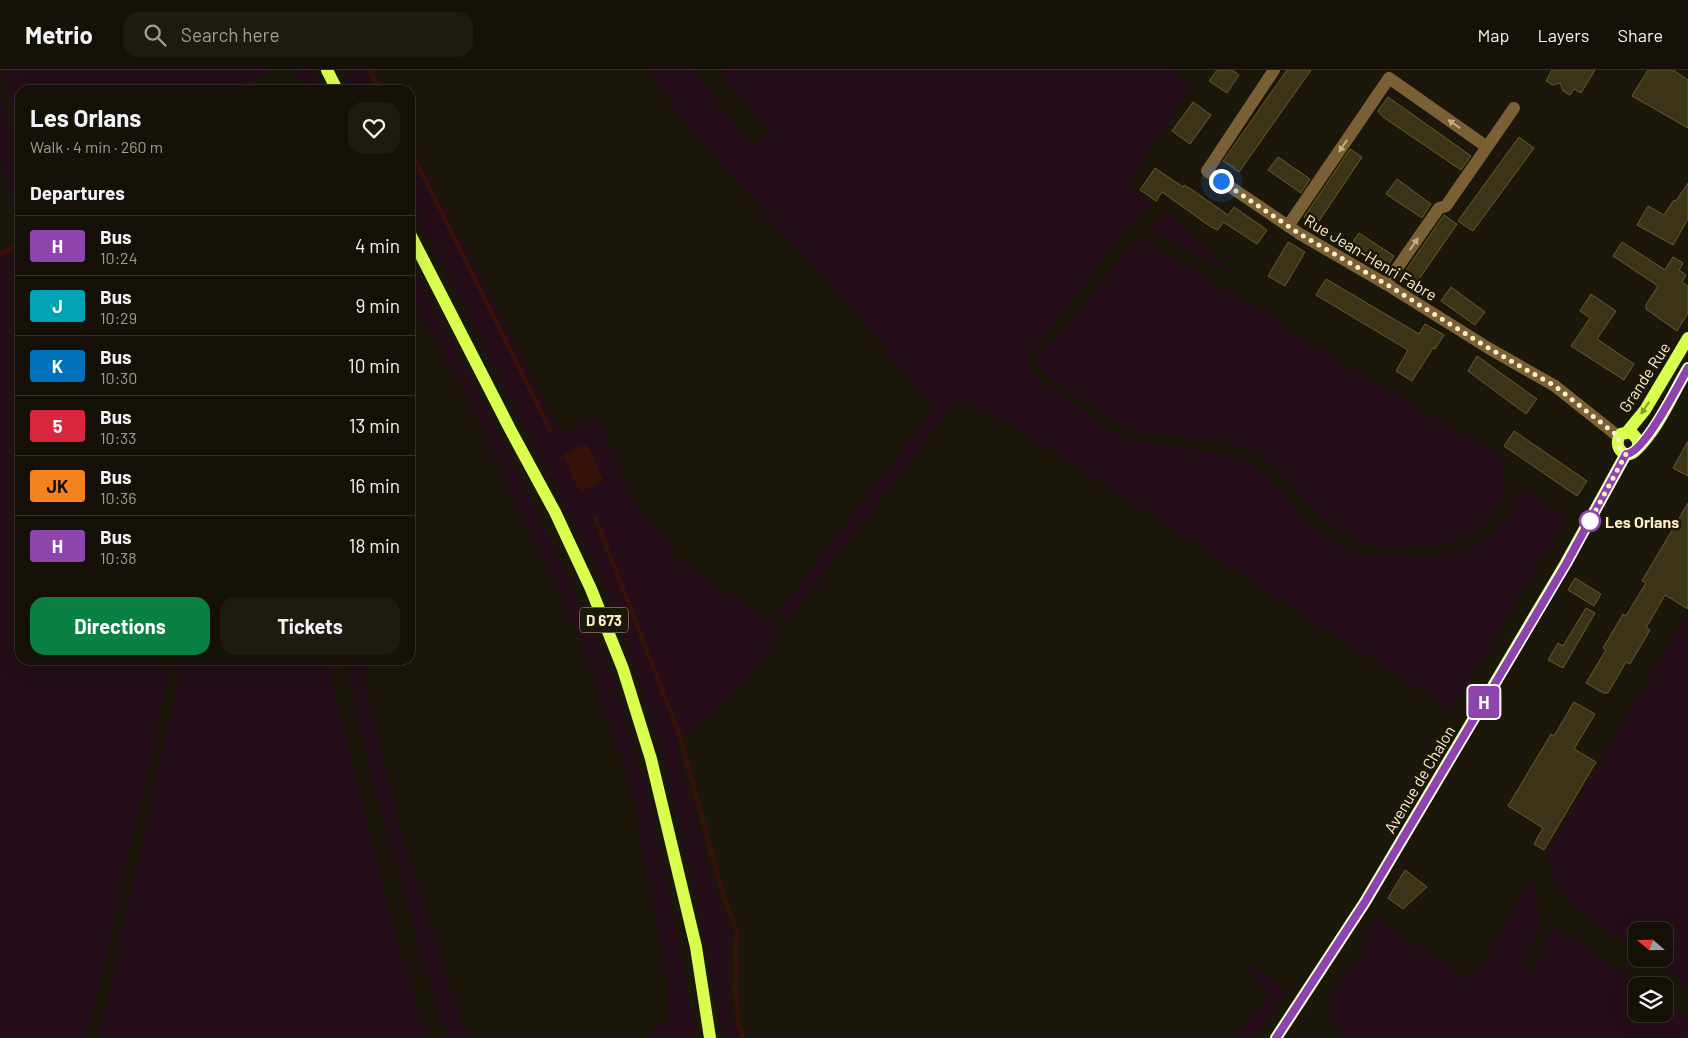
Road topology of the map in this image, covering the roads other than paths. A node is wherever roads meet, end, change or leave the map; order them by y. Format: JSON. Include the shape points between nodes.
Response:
{"nodes":[{"id":1,"x":327,"y":70,"type":"edge"},
{"id":2,"x":1274,"y":70,"type":"edge"},
{"id":3,"x":334,"y":85,"type":"edge"},
{"id":4,"x":1514,"y":108,"type":"dead end"},
{"id":5,"x":1487,"y":147,"type":"junction"},
{"id":6,"x":1288,"y":226,"type":"junction"},
{"id":7,"x":415,"y":244,"type":"edge"},
{"id":8,"x":1386,"y":284,"type":"junction"},
{"id":9,"x":1688,"y":338,"type":"edge"},
{"id":10,"x":1688,"y":368,"type":"edge"},
{"id":11,"x":1623,"y":434,"type":"junction"},
{"id":12,"x":1638,"y":447,"type":"junction"},
{"id":13,"x":1626,"y":454,"type":"junction"},
{"id":14,"x":710,"y":1038,"type":"edge"},
{"id":15,"x":1276,"y":1038,"type":"edge"}],
"edges":[{"from":1,"to":3,"type":"main road"},
{"from":2,"to":6,"type":"street","name":"Rue Jean-Henri Fabre","via":[[1207,171]]},
{"from":4,"to":5,"type":"street"},
{"from":5,"to":6,"type":"street","one_way":true,"via":[[1389,78]]},
{"from":8,"to":5,"type":"street","one_way":true},
{"from":6,"to":8,"type":"street","name":"Rue Jean-Henri Fabre"},
{"from":7,"to":14,"type":"main road","number":"D 673","via":[[555,512],[623,669],[651,759],[696,947]]},
{"from":8,"to":11,"type":"street","name":"Rue Jean-Henri Fabre","via":[[1555,386]]},
{"from":9,"to":11,"type":"main road","name":"Grande Rue","one_way":true,"via":[[1645,410]]},
{"from":10,"to":12,"type":"main road","name":"Grande Rue","via":[[1647,438]]},
{"from":11,"to":12,"type":"main road","via":[[1636,436]]},
{"from":11,"to":13,"type":"main road","via":[[1618,447]]},
{"from":12,"to":13,"type":"main road","via":[[1633,453]]},
{"from":13,"to":15,"type":"main road","name":"Avenue de Chalon","via":[[1570,556],[1365,902]]}]}
